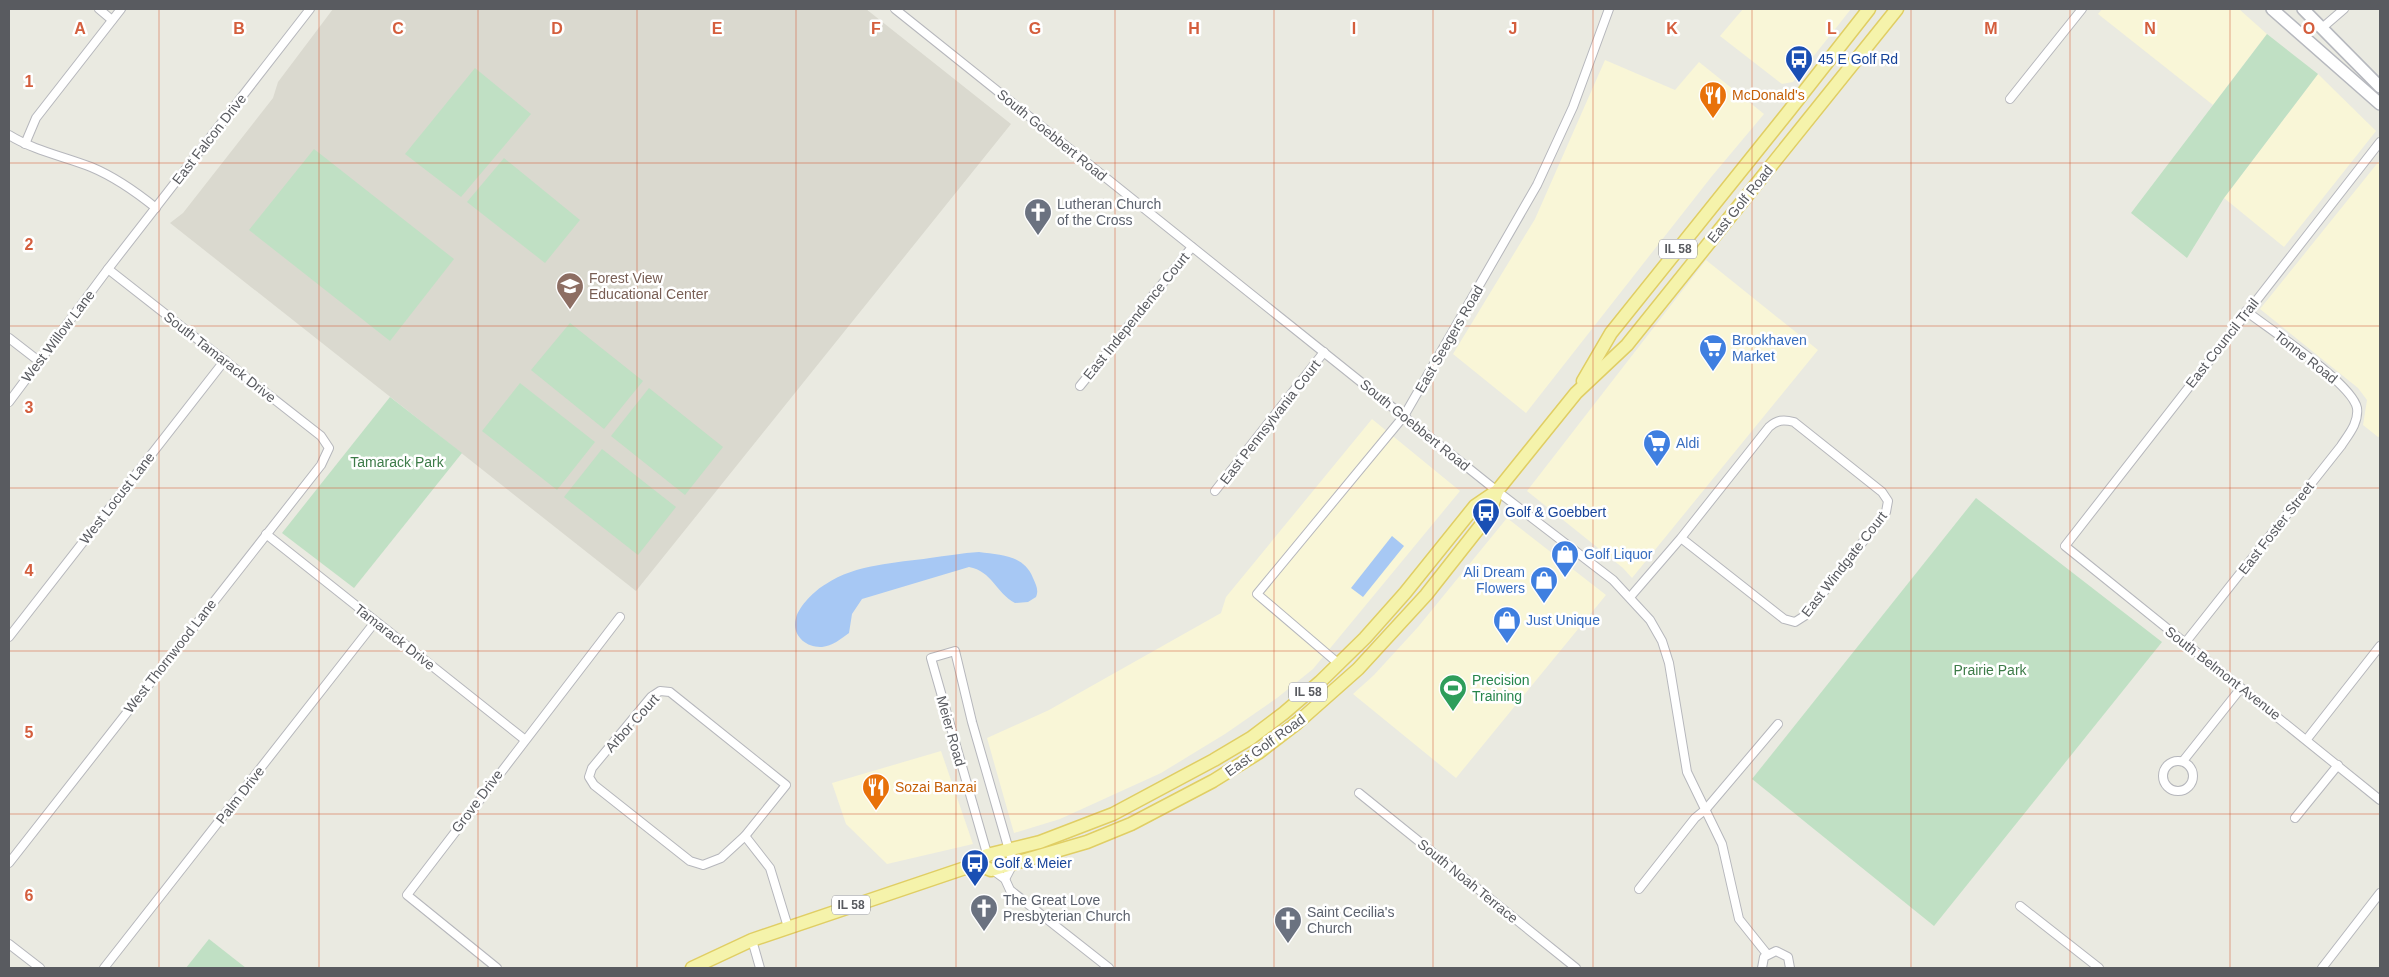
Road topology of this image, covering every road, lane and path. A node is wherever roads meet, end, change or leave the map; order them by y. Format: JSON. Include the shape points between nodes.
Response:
{"nodes":[{"id":1,"x":98,"y":9,"type":"edge"},
{"id":2,"x":121,"y":9,"type":"edge"},
{"id":3,"x":310,"y":9,"type":"edge"},
{"id":4,"x":895,"y":9,"type":"edge"},
{"id":5,"x":1608,"y":9,"type":"edge"},
{"id":6,"x":1868,"y":9,"type":"edge"},
{"id":7,"x":1897,"y":9,"type":"edge"},
{"id":8,"x":2082,"y":9,"type":"edge"},
{"id":9,"x":2272,"y":9,"type":"edge"},
{"id":10,"x":2303,"y":9,"type":"edge"},
{"id":11,"x":2344,"y":9,"type":"edge"},
{"id":12,"x":112,"y":20,"type":"junction"},
{"id":13,"x":2322,"y":28,"type":"junction"},
{"id":14,"x":2380,"y":87,"type":"edge"},
{"id":15,"x":2010,"y":99,"type":"dead end"},
{"id":16,"x":2380,"y":104,"type":"edge"},
{"id":17,"x":9,"y":135,"type":"edge"},
{"id":18,"x":2380,"y":142,"type":"edge"},
{"id":19,"x":25,"y":144,"type":"junction"},
{"id":20,"x":156,"y":208,"type":"junction"},
{"id":21,"x":1192,"y":247,"type":"junction"},
{"id":22,"x":108,"y":269,"type":"junction"},
{"id":23,"x":2246,"y":311,"type":"junction"},
{"id":24,"x":9,"y":338,"type":"edge"},
{"id":25,"x":1324,"y":352,"type":"junction"},
{"id":26,"x":225,"y":360,"type":"junction"},
{"id":27,"x":40,"y":362,"type":"junction"},
{"id":28,"x":1080,"y":386,"type":"dead end"},
{"id":29,"x":1576,"y":393,"type":"junction"},
{"id":30,"x":9,"y":402,"type":"edge"},
{"id":31,"x":2357,"y":409,"type":"joint"},
{"id":32,"x":1404,"y":416,"type":"junction"},
{"id":33,"x":329,"y":448,"type":"joint"},
{"id":34,"x":1497,"y":491,"type":"junction"},
{"id":35,"x":1215,"y":492,"type":"dead end"},
{"id":36,"x":266,"y":534,"type":"junction"},
{"id":37,"x":1681,"y":538,"type":"junction"},
{"id":38,"x":2065,"y":546,"type":"joint"},
{"id":39,"x":1631,"y":596,"type":"junction"},
{"id":40,"x":620,"y":617,"type":"dead end"},
{"id":41,"x":375,"y":622,"type":"junction"},
{"id":42,"x":9,"y":637,"type":"edge"},
{"id":43,"x":2185,"y":643,"type":"junction"},
{"id":44,"x":2380,"y":646,"type":"edge"},
{"id":45,"x":1339,"y":664,"type":"junction"},
{"id":46,"x":2241,"y":688,"type":"junction"},
{"id":47,"x":1778,"y":724,"type":"dead end"},
{"id":48,"x":524,"y":739,"type":"junction"},
{"id":49,"x":2307,"y":739,"type":"junction"},
{"id":50,"x":2183,"y":761,"type":"junction"},
{"id":51,"x":2338,"y":765,"type":"junction"},
{"id":52,"x":1359,"y":793,"type":"dead end"},
{"id":53,"x":2380,"y":800,"type":"edge"},
{"id":54,"x":1706,"y":809,"type":"junction"},
{"id":55,"x":2295,"y":818,"type":"dead end"},
{"id":56,"x":745,"y":836,"type":"junction"},
{"id":57,"x":1009,"y":849,"type":"junction"},
{"id":58,"x":987,"y":856,"type":"junction"},
{"id":59,"x":9,"y":863,"type":"edge"},
{"id":60,"x":977,"y":864,"type":"junction"},
{"id":61,"x":1012,"y":864,"type":"junction"},
{"id":62,"x":991,"y":870,"type":"junction"},
{"id":63,"x":1005,"y":878,"type":"junction"},
{"id":64,"x":1639,"y":889,"type":"dead end"},
{"id":65,"x":2380,"y":893,"type":"edge"},
{"id":66,"x":2020,"y":906,"type":"dead end"},
{"id":67,"x":788,"y":927,"type":"junction"},
{"id":68,"x":752,"y":940,"type":"junction"},
{"id":69,"x":9,"y":944,"type":"edge"},
{"id":70,"x":1767,"y":954,"type":"junction"},
{"id":71,"x":1567,"y":961,"type":"junction"},
{"id":72,"x":40,"y":968,"type":"edge"},
{"id":73,"x":104,"y":968,"type":"edge"},
{"id":74,"x":497,"y":968,"type":"edge"},
{"id":75,"x":692,"y":968,"type":"edge"},
{"id":76,"x":760,"y":968,"type":"edge"},
{"id":77,"x":1110,"y":968,"type":"edge"},
{"id":78,"x":1562,"y":968,"type":"edge"},
{"id":79,"x":1576,"y":968,"type":"edge"},
{"id":80,"x":1762,"y":968,"type":"edge"},
{"id":81,"x":1790,"y":968,"type":"edge"},
{"id":82,"x":2099,"y":968,"type":"edge"},
{"id":83,"x":2322,"y":968,"type":"edge"}],
"edges":[{"from":1,"to":12,"type":"street"},
{"from":2,"to":12,"type":"street"},
{"from":3,"to":20,"type":"street","name":"East Falcon Drive"},
{"from":4,"to":21,"type":"street","name":"South Goebbert Road"},
{"from":5,"to":32,"type":"street","name":"East Seegers Road","via":[[1572,107],[1537,186]]},
{"from":6,"to":29,"type":"main road","name":"East Golf Road","number":"IL 58","via":[[1611,333]]},
{"from":7,"to":29,"type":"main road","name":"East Golf Road","number":"IL 58","via":[[1627,345]]},
{"from":8,"to":15,"type":"street"},
{"from":9,"to":16,"type":"main road"},
{"from":10,"to":13,"type":"main road"},
{"from":11,"to":13,"type":"street"},
{"from":12,"to":19,"type":"street","via":[[36,118]]},
{"from":13,"to":14,"type":"main road"},
{"from":17,"to":19,"type":"street"},
{"from":18,"to":23,"type":"street","name":"East Council Trail"},
{"from":19,"to":20,"type":"street","via":[[90,166],[123,182]]},
{"from":20,"to":22,"type":"street","name":"East Falcon Drive"},
{"from":21,"to":25,"type":"street","name":"South Goebbert Road"},
{"from":21,"to":28,"type":"street","name":"East Independence Court"},
{"from":22,"to":26,"type":"street","name":"South Tamarack Drive"},
{"from":22,"to":27,"type":"street","name":"West Willow Lane"},
{"from":23,"to":31,"type":"street","name":"Tonne Road","via":[[2339,382],[2354,399]]},
{"from":23,"to":38,"type":"street","name":"East Council Trail"},
{"from":24,"to":27,"type":"street"},
{"from":25,"to":32,"type":"street","name":"South Goebbert Road"},
{"from":25,"to":35,"type":"street","name":"East Pennsylvania Court"},
{"from":26,"to":33,"type":"street","name":"South Tamarack Drive","via":[[321,436]]},
{"from":26,"to":42,"type":"street","name":"West Locust Lane"},
{"from":27,"to":30,"type":"street","name":"West Willow Lane"},
{"from":29,"to":34,"type":"main road","name":"East Golf Road","number":"IL 58"},
{"from":31,"to":43,"type":"street","name":"East Foster Street","via":[[2356,421],[2341,446]]},
{"from":32,"to":34,"type":"street","name":"South Goebbert Road"},
{"from":32,"to":45,"type":"street","name":"East Seegers Road","via":[[1257,594]]},
{"from":33,"to":36,"type":"street","name":"West Thornwood Lane","via":[[321,464]]},
{"from":34,"to":39,"type":"street","name":"South Goebbert Road"},
{"from":34,"to":45,"type":"main road","name":"East Golf Road","number":"IL 58","via":[[1475,506],[1405,593]]},
{"from":34,"to":61,"type":"main road","name":"East Golf Road","number":"IL 58","via":[[1489,516],[1426,595],[1358,669],[1297,723],[1250,758],[1174,802],[1087,842]]},
{"from":36,"to":41,"type":"street","name":"Tamarack Drive"},
{"from":36,"to":59,"type":"street","name":"West Thornwood Lane"},
{"from":37,"to":37,"type":"street","name":"East Windgate Court","via":[[1776,421],[1794,422],[1882,492],[1888,501],[1886,512],[1806,615],[1796,622],[1784,619]]},
{"from":37,"to":39,"type":"street","name":"East Windgate Court"},
{"from":38,"to":43,"type":"street","name":"South Belmont Avenue"},
{"from":39,"to":54,"type":"street","name":"South Goebbert Road","via":[[1662,641],[1672,678],[1686,772]]},
{"from":40,"to":48,"type":"street","name":"Grove Drive"},
{"from":41,"to":48,"type":"street","name":"Tamarack Drive"},
{"from":41,"to":73,"type":"street","name":"Palm Drive"},
{"from":43,"to":46,"type":"street","name":"South Belmont Avenue"},
{"from":44,"to":49,"type":"street"},
{"from":45,"to":57,"type":"main road","name":"East Golf Road","number":"IL 58","via":[[1251,738],[1180,780],[1113,814],[1040,842]]},
{"from":46,"to":49,"type":"street","name":"South Belmont Avenue"},
{"from":46,"to":50,"type":"street"},
{"from":47,"to":54,"type":"street"},
{"from":48,"to":74,"type":"street","name":"Grove Drive","via":[[407,895]]},
{"from":49,"to":51,"type":"street","name":"South Belmont Avenue"},
{"from":50,"to":50,"type":"street","via":[[2171,762],[2164,770],[2164,782],[2174,791],[2184,790],[2192,782],[2192,769]]},
{"from":51,"to":53,"type":"street","name":"South Belmont Avenue"},
{"from":51,"to":55,"type":"street"},
{"from":52,"to":71,"type":"street","name":"South Noah Terrace"},
{"from":54,"to":64,"type":"street","via":[[1695,818]]},
{"from":54,"to":70,"type":"street","name":"South Goebbert Road","via":[[1722,844],[1739,919]]},
{"from":56,"to":56,"type":"street","name":"Arbor Court","via":[[786,785],[670,692],[660,691],[651,697],[592,768],[589,777],[594,785],[690,861],[703,866],[721,858]]},
{"from":56,"to":67,"type":"street","via":[[770,868]]},
{"from":57,"to":58,"type":"main road","name":"East Golf Road","number":"IL 58"},
{"from":57,"to":58,"type":"street","name":"Meier Road","via":[[955,651],[931,658]]},
{"from":57,"to":61,"type":"street"},
{"from":58,"to":60,"type":"main road","name":"East Golf Road","number":"IL 58"},
{"from":58,"to":62,"type":"street"},
{"from":60,"to":62,"type":"main road"},
{"from":60,"to":67,"type":"main road","name":"East Golf Road","number":"IL 58"},
{"from":61,"to":62,"type":"main road","name":"East Golf Road","number":"IL 58"},
{"from":61,"to":63,"type":"street"},
{"from":62,"to":63,"type":"street"},
{"from":63,"to":77,"type":"street","via":[[1010,890]]},
{"from":65,"to":83,"type":"street"},
{"from":66,"to":82,"type":"street"},
{"from":67,"to":68,"type":"main road","number":"IL 58"},
{"from":68,"to":75,"type":"main road","number":"IL 58"},
{"from":68,"to":76,"type":"street"},
{"from":69,"to":72,"type":"street"},
{"from":70,"to":80,"type":"street"},
{"from":70,"to":81,"type":"street","via":[[1783,952],[1790,960]]},
{"from":71,"to":78,"type":"street"},
{"from":71,"to":79,"type":"street","name":"South Noah Terrace"}]}
